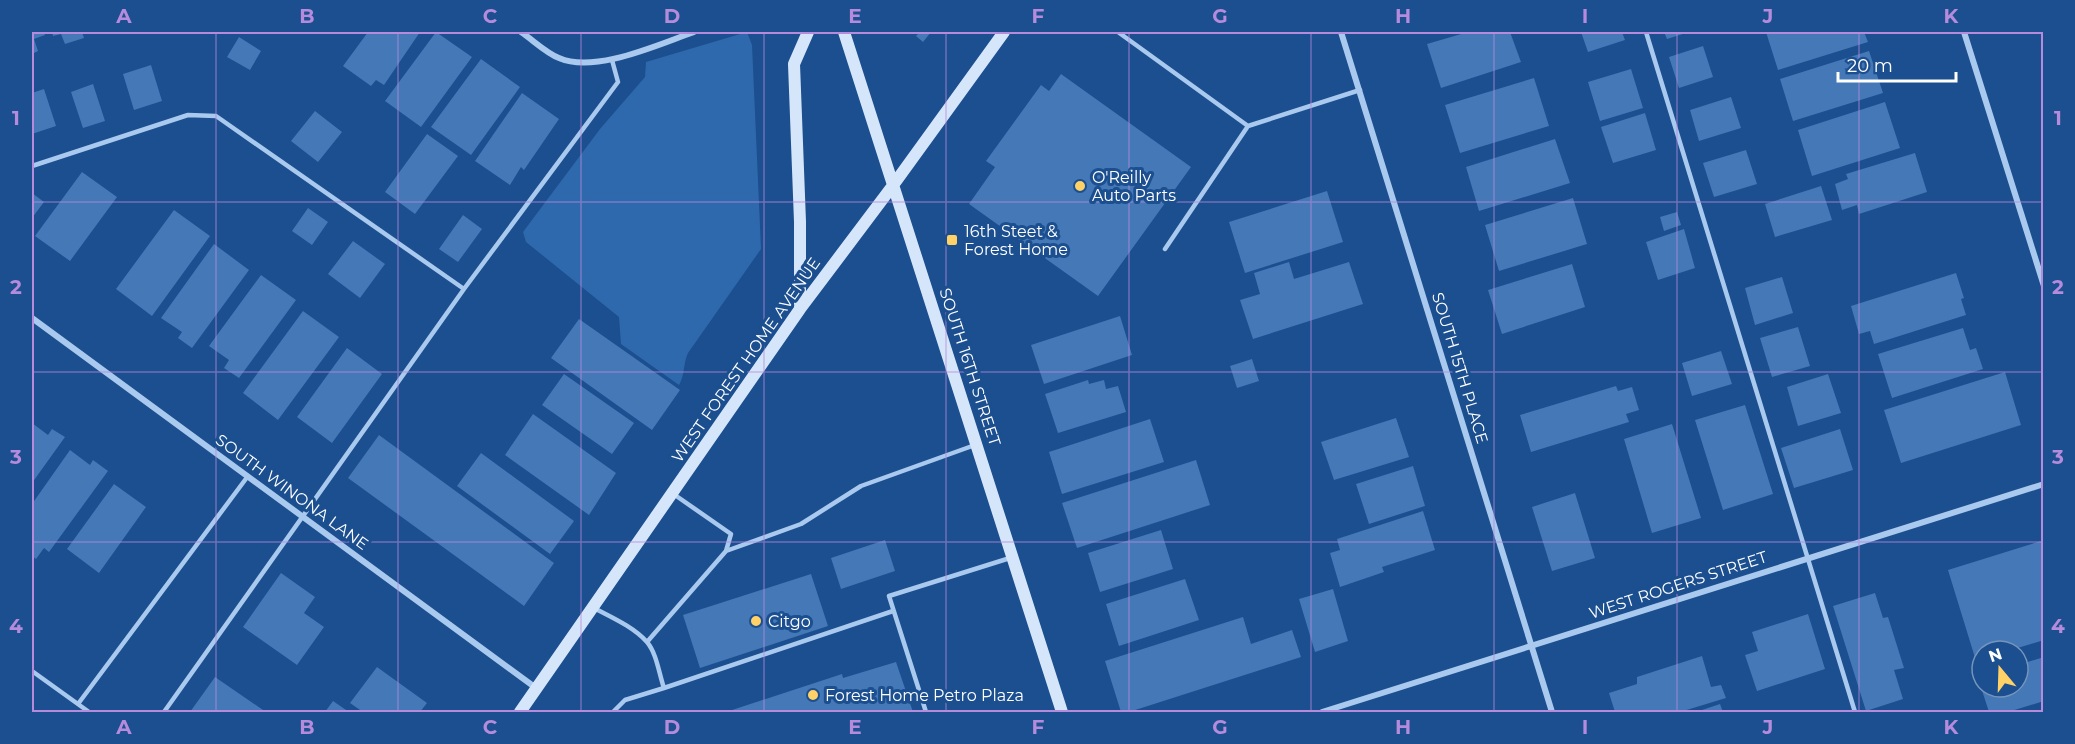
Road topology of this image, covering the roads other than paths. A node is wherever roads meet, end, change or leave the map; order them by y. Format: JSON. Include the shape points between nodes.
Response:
{"nodes":[{"id":1,"x":521,"y":32,"type":"edge"},
{"id":2,"x":694,"y":32,"type":"edge"},
{"id":3,"x":808,"y":32,"type":"edge"},
{"id":4,"x":844,"y":32,"type":"edge"},
{"id":5,"x":1004,"y":32,"type":"edge"},
{"id":6,"x":1118,"y":32,"type":"edge"},
{"id":7,"x":1341,"y":32,"type":"edge"},
{"id":8,"x":1646,"y":32,"type":"edge"},
{"id":9,"x":1964,"y":32,"type":"edge"},
{"id":10,"x":612,"y":60,"type":"junction"},
{"id":11,"x":1360,"y":90,"type":"junction"},
{"id":12,"x":1248,"y":126,"type":"junction"},
{"id":13,"x":32,"y":166,"type":"edge"},
{"id":14,"x":894,"y":184,"type":"junction"},
{"id":15,"x":1165,"y":249,"type":"dead end"},
{"id":16,"x":2043,"y":286,"type":"edge"},
{"id":17,"x":464,"y":289,"type":"junction"},
{"id":18,"x":800,"y":309,"type":"junction"},
{"id":19,"x":32,"y":318,"type":"edge"},
{"id":20,"x":977,"y":444,"type":"junction"},
{"id":21,"x":248,"y":476,"type":"junction"},
{"id":22,"x":2043,"y":484,"type":"edge"},
{"id":23,"x":672,"y":493,"type":"junction"},
{"id":24,"x":304,"y":517,"type":"junction"},
{"id":25,"x":726,"y":551,"type":"junction"},
{"id":26,"x":1013,"y":557,"type":"junction"},
{"id":27,"x":1807,"y":558,"type":"junction"},
{"id":28,"x":593,"y":607,"type":"junction"},
{"id":29,"x":894,"y":611,"type":"junction"},
{"id":30,"x":647,"y":642,"type":"junction"},
{"id":31,"x":1531,"y":646,"type":"junction"},
{"id":32,"x":32,"y":671,"type":"edge"},
{"id":33,"x":536,"y":688,"type":"junction"},
{"id":34,"x":664,"y":688,"type":"junction"},
{"id":35,"x":78,"y":704,"type":"junction"},
{"id":36,"x":89,"y":712,"type":"edge"},
{"id":37,"x":164,"y":712,"type":"edge"},
{"id":38,"x":520,"y":712,"type":"edge"},
{"id":39,"x":613,"y":712,"type":"edge"},
{"id":40,"x":926,"y":712,"type":"edge"},
{"id":41,"x":1062,"y":712,"type":"edge"},
{"id":42,"x":1322,"y":712,"type":"edge"},
{"id":43,"x":1552,"y":712,"type":"edge"},
{"id":44,"x":1855,"y":712,"type":"edge"}],
"edges":[{"from":1,"to":10,"type":"street","via":[[560,59],[588,63]]},
{"from":2,"to":10,"type":"street"},
{"from":3,"to":18,"type":"main road","via":[[794,64]]},
{"from":4,"to":14,"type":"main road","name":"SOUTH 16TH STREET"},
{"from":5,"to":14,"type":"main road","name":"WEST FOREST HOME AVENUE"},
{"from":6,"to":12,"type":"lane"},
{"from":7,"to":11,"type":"street","name":"SOUTH 15TH PLACE"},
{"from":8,"to":27,"type":"lane"},
{"from":9,"to":16,"type":"street"},
{"from":10,"to":17,"type":"lane","via":[[618,82]]},
{"from":11,"to":12,"type":"lane"},
{"from":11,"to":31,"type":"street","name":"SOUTH 15TH PLACE"},
{"from":12,"to":15,"type":"lane"},
{"from":13,"to":17,"type":"lane","via":[[188,115],[216,117]]},
{"from":14,"to":18,"type":"main road","name":"WEST FOREST HOME AVENUE"},
{"from":14,"to":20,"type":"main road","name":"SOUTH 16TH STREET"},
{"from":17,"to":24,"type":"lane"},
{"from":18,"to":23,"type":"main road","name":"WEST FOREST HOME AVENUE"},
{"from":19,"to":21,"type":"street","name":"SOUTH WINONA LANE"},
{"from":20,"to":25,"type":"lane","via":[[861,486],[801,524]]},
{"from":20,"to":26,"type":"main road","name":"SOUTH 16TH STREET"},
{"from":21,"to":24,"type":"street","name":"SOUTH WINONA LANE"},
{"from":21,"to":35,"type":"lane"},
{"from":22,"to":27,"type":"street","name":"WEST ROGERS STREET"},
{"from":23,"to":25,"type":"lane","via":[[731,534]]},
{"from":23,"to":28,"type":"main road","name":"WEST FOREST HOME AVENUE"},
{"from":24,"to":33,"type":"street","name":"SOUTH WINONA LANE"},
{"from":24,"to":37,"type":"lane"},
{"from":25,"to":30,"type":"lane"},
{"from":26,"to":29,"type":"lane","via":[[889,596]]},
{"from":26,"to":41,"type":"main road","name":"SOUTH 16TH STREET"},
{"from":27,"to":31,"type":"street","name":"WEST ROGERS STREET"},
{"from":27,"to":44,"type":"lane"},
{"from":28,"to":30,"type":"lane"},
{"from":28,"to":33,"type":"main road","name":"WEST FOREST HOME AVENUE"},
{"from":29,"to":34,"type":"lane"},
{"from":29,"to":40,"type":"lane"},
{"from":30,"to":34,"type":"lane"},
{"from":31,"to":42,"type":"street","name":"WEST ROGERS STREET"},
{"from":31,"to":43,"type":"street","name":"SOUTH 15TH PLACE"},
{"from":32,"to":35,"type":"lane"},
{"from":33,"to":38,"type":"main road","name":"WEST FOREST HOME AVENUE"},
{"from":34,"to":39,"type":"lane","via":[[625,700]]},
{"from":35,"to":36,"type":"lane"}]}
